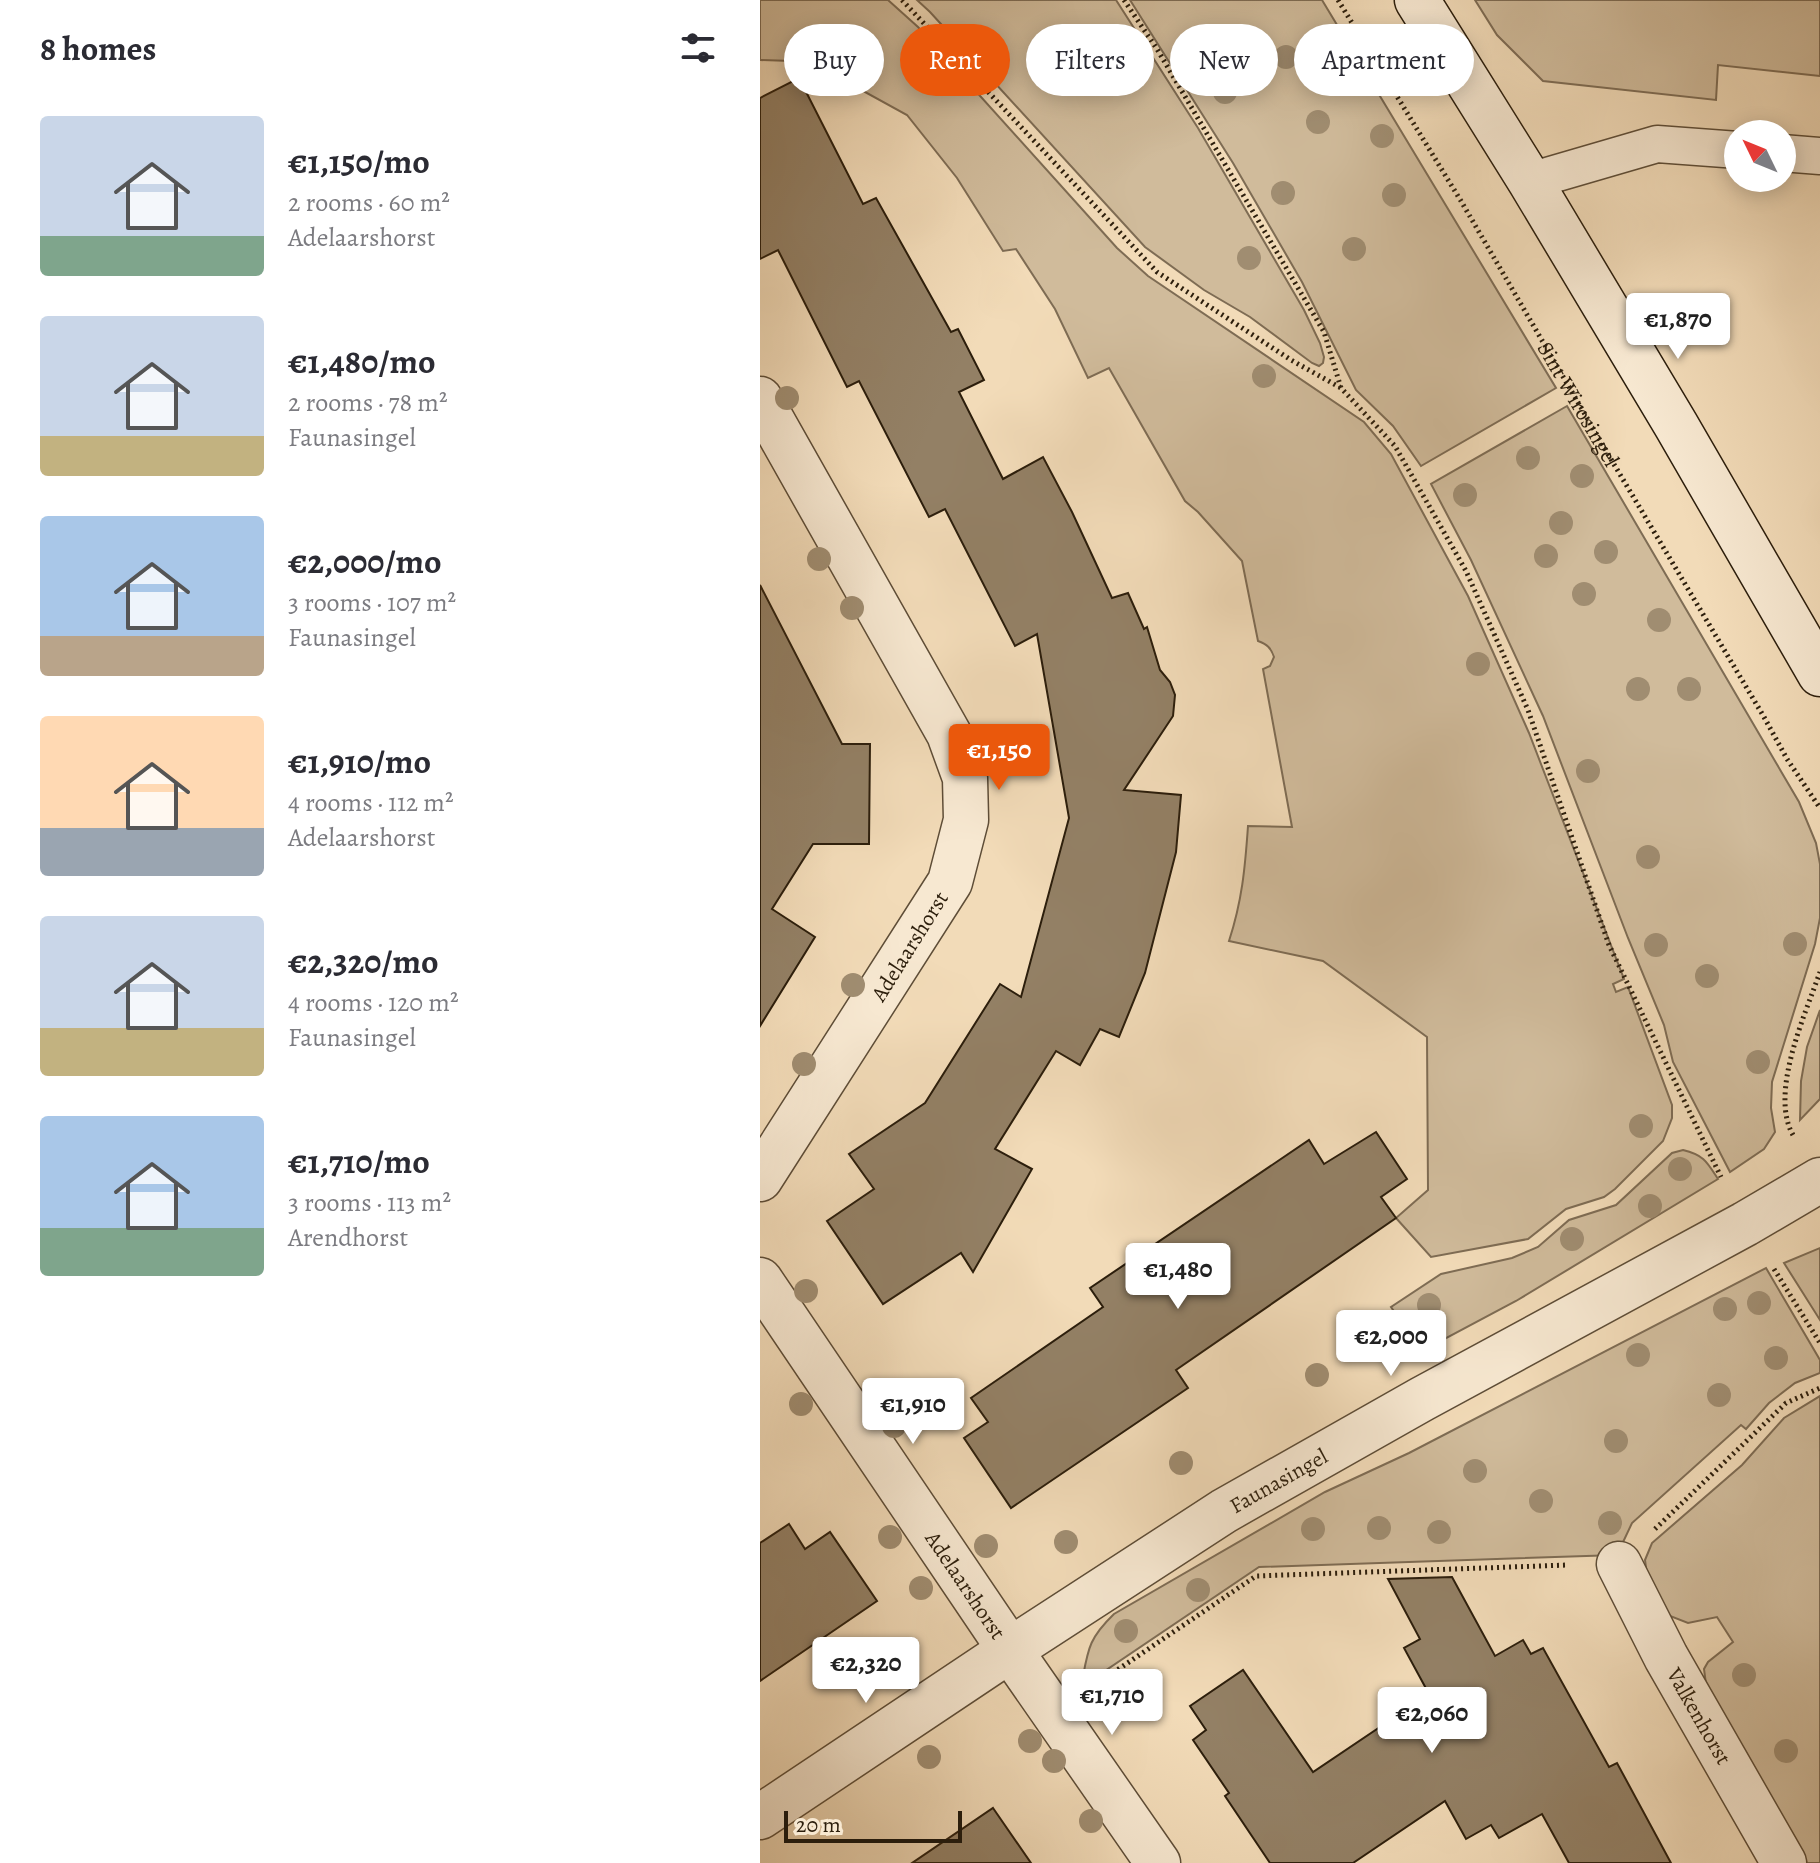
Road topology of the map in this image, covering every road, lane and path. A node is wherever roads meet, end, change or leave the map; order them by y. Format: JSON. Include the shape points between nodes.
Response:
{"nodes":[{"id":1,"x":902,"y":0,"type":"edge"},
{"id":2,"x":1124,"y":0,"type":"edge"},
{"id":3,"x":1338,"y":0,"type":"edge"},
{"id":4,"x":1417,"y":0,"type":"edge"},
{"id":5,"x":1724,"y":149,"type":"edge"},
{"id":6,"x":1796,"y":154,"type":"edge"},
{"id":7,"x":1820,"y":156,"type":"edge"},
{"id":8,"x":1530,"y":181,"type":"junction"},
{"id":9,"x":1341,"y":388,"type":"junction"},
{"id":10,"x":760,"y":399,"type":"edge"},
{"id":11,"x":1820,"y":674,"type":"edge"},
{"id":12,"x":1820,"y":808,"type":"edge"},
{"id":13,"x":1820,"y":972,"type":"edge"},
{"id":14,"x":760,"y":1179,"type":"edge"},
{"id":15,"x":1819,"y":1181,"type":"edge"},
{"id":16,"x":1745,"y":1224,"type":"junction"},
{"id":17,"x":760,"y":1280,"type":"edge"},
{"id":18,"x":1820,"y":1343,"type":"edge"},
{"id":19,"x":1820,"y":1388,"type":"edge"},
{"id":20,"x":1619,"y":1564,"type":"junction"},
{"id":21,"x":1010,"y":1650,"type":"junction"},
{"id":22,"x":1092,"y":1687,"type":"dead end"},
{"id":23,"x":760,"y":1817,"type":"edge"},
{"id":24,"x":1158,"y":1863,"type":"edge"},
{"id":25,"x":1784,"y":1863,"type":"edge"}],
"edges":[{"from":1,"to":9,"type":"path","via":[[1157,272]]},
{"from":2,"to":9,"type":"path","via":[[1324,332]]},
{"from":3,"to":12,"type":"path","name":"Sint Wirosingel"},
{"from":4,"to":8,"type":"street"},
{"from":5,"to":8,"type":"lane","via":[[1657,144]]},
{"from":6,"to":7,"type":"lane"},
{"from":8,"to":11,"type":"street"},
{"from":9,"to":16,"type":"path","via":[[1395,446],[1466,571],[1528,710],[1609,945]]},
{"from":10,"to":14,"type":"street","name":"Adelaarshorst","via":[[949,734],[965,778],[966,820],[950,882]]},
{"from":13,"to":15,"type":"path","via":[[1783,1097],[1788,1127]]},
{"from":15,"to":16,"type":"street","name":"Faunasingel"},
{"from":16,"to":18,"type":"path"},
{"from":16,"to":21,"type":"street","name":"Faunasingel","via":[[1224,1511]]},
{"from":17,"to":21,"type":"street","name":"Adelaarshorst"},
{"from":19,"to":20,"type":"path","via":[[1786,1403]]},
{"from":20,"to":22,"type":"path","via":[[1256,1576]]},
{"from":20,"to":25,"type":"street","name":"Valkenhorst"},
{"from":21,"to":23,"type":"street","name":"Faunasingel"},
{"from":21,"to":24,"type":"street","name":"Adelaarshorst"}]}
